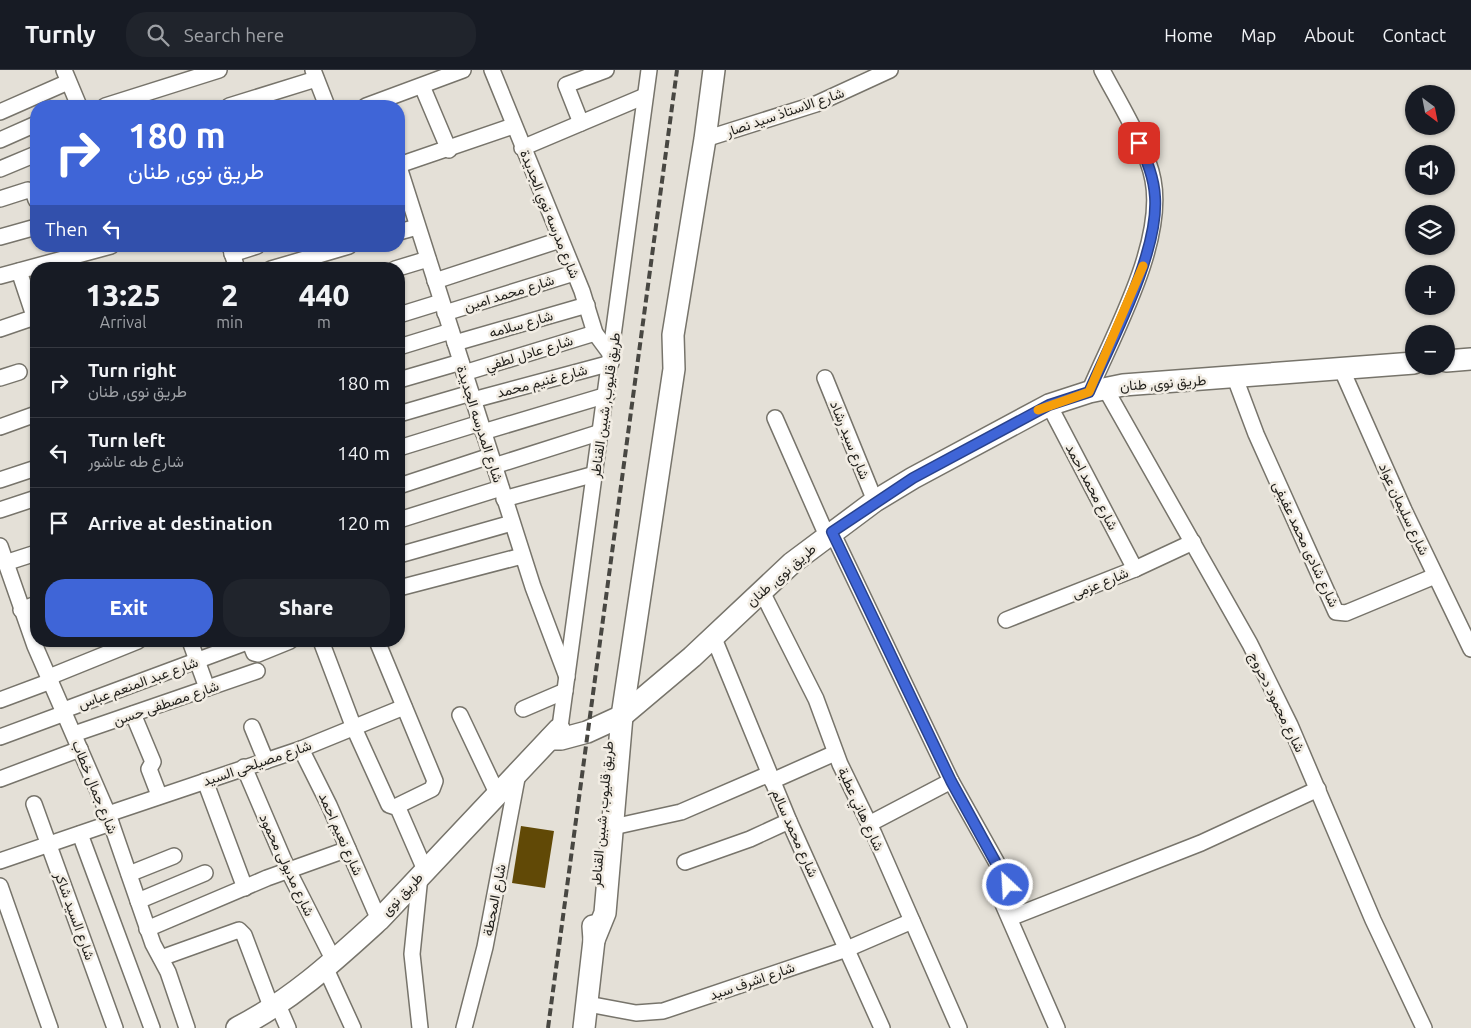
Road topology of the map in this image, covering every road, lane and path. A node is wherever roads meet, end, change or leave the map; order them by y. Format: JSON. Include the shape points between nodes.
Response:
{"nodes":[{"id":1,"x":219,"y":70,"type":"edge"},
{"id":2,"x":463,"y":70,"type":"edge"},
{"id":3,"x":492,"y":70,"type":"edge"},
{"id":4,"x":606,"y":70,"type":"edge"},
{"id":5,"x":649,"y":70,"type":"edge"},
{"id":6,"x":714,"y":70,"type":"edge"},
{"id":7,"x":890,"y":70,"type":"edge"},
{"id":8,"x":1102,"y":70,"type":"edge"},
{"id":9,"x":314,"y":72,"type":"edge"},
{"id":10,"x":66,"y":76,"type":"edge"},
{"id":11,"x":422,"y":86,"type":"junction"},
{"id":12,"x":646,"y":96,"type":"junction"},
{"id":13,"x":76,"y":100,"type":"edge"},
{"id":14,"x":124,"y":100,"type":"edge"},
{"id":15,"x":244,"y":100,"type":"edge"},
{"id":16,"x":325,"y":100,"type":"edge"},
{"id":17,"x":383,"y":100,"type":"edge"},
{"id":18,"x":0,"y":112,"type":"edge"},
{"id":19,"x":581,"y":124,"type":"junction"},
{"id":20,"x":513,"y":126,"type":"junction"},
{"id":21,"x":30,"y":127,"type":"edge"},
{"id":22,"x":706,"y":139,"type":"junction"},
{"id":23,"x":0,"y":140,"type":"edge"},
{"id":24,"x":522,"y":148,"type":"junction"},
{"id":25,"x":448,"y":150,"type":"junction"},
{"id":26,"x":30,"y":156,"type":"edge"},
{"id":27,"x":405,"y":164,"type":"edge"},
{"id":28,"x":0,"y":169,"type":"edge"},
{"id":29,"x":30,"y":190,"type":"edge"},
{"id":30,"x":0,"y":199,"type":"edge"},
{"id":31,"x":405,"y":204,"type":"edge"},
{"id":32,"x":418,"y":227,"type":"junction"},
{"id":33,"x":30,"y":229,"type":"edge"},
{"id":34,"x":405,"y":230,"type":"edge"},
{"id":35,"x":0,"y":237,"type":"edge"},
{"id":36,"x":560,"y":240,"type":"junction"},
{"id":37,"x":99,"y":252,"type":"edge"},
{"id":38,"x":329,"y":252,"type":"edge"},
{"id":39,"x":57,"y":253,"type":"edge"},
{"id":40,"x":428,"y":259,"type":"junction"},
{"id":41,"x":38,"y":262,"type":"edge"},
{"id":42,"x":80,"y":262,"type":"edge"},
{"id":43,"x":295,"y":262,"type":"edge"},
{"id":44,"x":30,"y":266,"type":"edge"},
{"id":45,"x":405,"y":266,"type":"edge"},
{"id":46,"x":19,"y":271,"type":"junction"},
{"id":47,"x":574,"y":273,"type":"junction"},
{"id":48,"x":0,"y":276,"type":"edge"},
{"id":49,"x":434,"y":281,"type":"junction"},
{"id":50,"x":30,"y":300,"type":"edge"},
{"id":51,"x":587,"y":306,"type":"junction"},
{"id":52,"x":443,"y":308,"type":"junction"},
{"id":53,"x":405,"y":314,"type":"edge"},
{"id":54,"x":30,"y":315,"type":"edge"},
{"id":55,"x":0,"y":329,"type":"edge"},
{"id":56,"x":595,"y":333,"type":"junction"},
{"id":57,"x":453,"y":337,"type":"junction"},
{"id":58,"x":405,"y":346,"type":"edge"},
{"id":59,"x":611,"y":359,"type":"junction"},
{"id":60,"x":1471,"y":360,"type":"edge"},
{"id":61,"x":1455,"y":361,"type":"edge"},
{"id":62,"x":1405,"y":364,"type":"edge"},
{"id":63,"x":462,"y":367,"type":"junction"},
{"id":64,"x":1341,"y":368,"type":"junction"},
{"id":65,"x":19,"y":372,"type":"dead end"},
{"id":66,"x":0,"y":378,"type":"edge"},
{"id":67,"x":824,"y":378,"type":"dead end"},
{"id":68,"x":1235,"y":378,"type":"junction"},
{"id":69,"x":405,"y":379,"type":"edge"},
{"id":70,"x":1097,"y":390,"type":"junction"},
{"id":71,"x":606,"y":395,"type":"junction"},
{"id":72,"x":472,"y":397,"type":"junction"},
{"id":73,"x":1049,"y":405,"type":"junction"},
{"id":74,"x":405,"y":413,"type":"edge"},
{"id":75,"x":30,"y":416,"type":"edge"},
{"id":76,"x":775,"y":418,"type":"dead end"},
{"id":77,"x":0,"y":427,"type":"edge"},
{"id":78,"x":482,"y":428,"type":"junction"},
{"id":79,"x":601,"y":432,"type":"junction"},
{"id":80,"x":405,"y":447,"type":"edge"},
{"id":81,"x":492,"y":461,"type":"junction"},
{"id":82,"x":30,"y":470,"type":"edge"},
{"id":83,"x":595,"y":474,"type":"junction"},
{"id":84,"x":0,"y":480,"type":"edge"},
{"id":85,"x":405,"y":484,"type":"edge"},
{"id":86,"x":503,"y":494,"type":"junction"},
{"id":87,"x":30,"y":500,"type":"edge"},
{"id":88,"x":875,"y":501,"type":"junction"},
{"id":89,"x":0,"y":510,"type":"edge"},
{"id":90,"x":405,"y":518,"type":"edge"},
{"id":91,"x":512,"y":523,"type":"junction"},
{"id":92,"x":829,"y":534,"type":"junction"},
{"id":93,"x":1193,"y":542,"type":"junction"},
{"id":94,"x":0,"y":546,"type":"edge"},
{"id":95,"x":405,"y":553,"type":"edge"},
{"id":96,"x":30,"y":555,"type":"edge"},
{"id":97,"x":522,"y":556,"type":"junction"},
{"id":98,"x":6,"y":564,"type":"junction"},
{"id":99,"x":1135,"y":568,"type":"junction"},
{"id":100,"x":1435,"y":576,"type":"junction"},
{"id":101,"x":405,"y":586,"type":"edge"},
{"id":102,"x":7,"y":590,"type":"edge"},
{"id":103,"x":762,"y":592,"type":"junction"},
{"id":104,"x":30,"y":607,"type":"edge"},
{"id":105,"x":22,"y":610,"type":"junction"},
{"id":106,"x":1006,"y":620,"type":"dead end"},
{"id":107,"x":30,"y":624,"type":"edge"},
{"id":108,"x":713,"y":636,"type":"junction"},
{"id":109,"x":42,"y":647,"type":"edge"},
{"id":110,"x":124,"y":647,"type":"edge"},
{"id":111,"x":192,"y":647,"type":"edge"},
{"id":112,"x":234,"y":647,"type":"edge"},
{"id":113,"x":252,"y":647,"type":"edge"},
{"id":114,"x":275,"y":647,"type":"edge"},
{"id":115,"x":322,"y":647,"type":"edge"},
{"id":116,"x":379,"y":647,"type":"edge"},
{"id":117,"x":1471,"y":649,"type":"edge"},
{"id":118,"x":197,"y":661,"type":"junction"},
{"id":119,"x":257,"y":671,"type":"dead end"},
{"id":120,"x":50,"y":679,"type":"junction"},
{"id":121,"x":566,"y":685,"type":"junction"},
{"id":122,"x":207,"y":688,"type":"junction"},
{"id":123,"x":0,"y":700,"type":"edge"},
{"id":124,"x":404,"y":707,"type":"junction"},
{"id":125,"x":522,"y":709,"type":"dead end"},
{"id":126,"x":64,"y":712,"type":"junction"},
{"id":127,"x":617,"y":712,"type":"junction"},
{"id":128,"x":133,"y":714,"type":"junction"},
{"id":129,"x":460,"y":716,"type":"dead end"},
{"id":130,"x":252,"y":727,"type":"dead end"},
{"id":131,"x":354,"y":728,"type":"junction"},
{"id":132,"x":74,"y":734,"type":"junction"},
{"id":133,"x":557,"y":735,"type":"junction"},
{"id":134,"x":0,"y":737,"type":"edge"},
{"id":135,"x":80,"y":749,"type":"junction"},
{"id":136,"x":301,"y":749,"type":"junction"},
{"id":137,"x":835,"y":753,"type":"junction"},
{"id":138,"x":266,"y":761,"type":"junction"},
{"id":139,"x":244,"y":767,"type":"junction"},
{"id":140,"x":518,"y":770,"type":"junction"},
{"id":141,"x":771,"y":778,"type":"junction"},
{"id":142,"x":0,"y":779,"type":"edge"},
{"id":143,"x":205,"y":780,"type":"junction"},
{"id":144,"x":951,"y":781,"type":"junction"},
{"id":145,"x":1318,"y":789,"type":"junction"},
{"id":146,"x":497,"y":793,"type":"junction"},
{"id":147,"x":159,"y":795,"type":"junction"},
{"id":148,"x":34,"y":804,"type":"dead end"},
{"id":149,"x":396,"y":806,"type":"junction"},
{"id":150,"x":109,"y":818,"type":"junction"},
{"id":151,"x":789,"y":821,"type":"junction"},
{"id":152,"x":869,"y":824,"type":"junction"},
{"id":153,"x":613,"y":827,"type":"junction"},
{"id":154,"x":80,"y":834,"type":"junction"},
{"id":155,"x":49,"y":844,"type":"junction"},
{"id":156,"x":348,"y":850,"type":"junction"},
{"id":157,"x":174,"y":856,"type":"dead end"},
{"id":158,"x":0,"y":861,"type":"edge"},
{"id":159,"x":685,"y":862,"type":"dead end"},
{"id":160,"x":288,"y":870,"type":"junction"},
{"id":161,"x":205,"y":873,"type":"dead end"},
{"id":162,"x":423,"y":873,"type":"junction"},
{"id":163,"x":129,"y":874,"type":"junction"},
{"id":164,"x":0,"y":886,"type":"edge"},
{"id":165,"x":245,"y":888,"type":"junction"},
{"id":166,"x":138,"y":901,"type":"junction"},
{"id":167,"x":1010,"y":918,"type":"junction"},
{"id":168,"x":379,"y":920,"type":"junction"},
{"id":169,"x":912,"y":921,"type":"junction"},
{"id":170,"x":147,"y":929,"type":"junction"},
{"id":171,"x":594,"y":940,"type":"junction"},
{"id":172,"x":847,"y":949,"type":"junction"},
{"id":173,"x":161,"y":958,"type":"junction"},
{"id":174,"x":330,"y":965,"type":"junction"},
{"id":175,"x":588,"y":1004,"type":"junction"},
{"id":176,"x":275,"y":1007,"type":"junction"},
{"id":177,"x":50,"y":1028,"type":"edge"},
{"id":178,"x":115,"y":1028,"type":"edge"},
{"id":179,"x":152,"y":1028,"type":"edge"},
{"id":180,"x":187,"y":1028,"type":"edge"},
{"id":181,"x":237,"y":1028,"type":"edge"},
{"id":182,"x":288,"y":1028,"type":"edge"},
{"id":183,"x":353,"y":1028,"type":"edge"},
{"id":184,"x":420,"y":1028,"type":"edge"},
{"id":185,"x":464,"y":1028,"type":"edge"},
{"id":186,"x":584,"y":1028,"type":"edge"},
{"id":187,"x":882,"y":1028,"type":"edge"},
{"id":188,"x":959,"y":1028,"type":"edge"},
{"id":189,"x":1058,"y":1028,"type":"edge"},
{"id":190,"x":1424,"y":1028,"type":"edge"}],
"edges":[{"from":1,"to":14,"type":"street"},
{"from":2,"to":11,"type":"street"},
{"from":3,"to":20,"type":"street","name":"شارع مدرسه نوي الجديدة"},
{"from":4,"to":19,"type":"street","via":[[566,85]]},
{"from":5,"to":12,"type":"street","name":"طريق قليوب, شبين القناطر"},
{"from":6,"to":22,"type":"main road","name":"طريق قليوب, شبين القناطر"},
{"from":7,"to":22,"type":"street","name":"شارع الاستاذ سيد نصار","via":[[816,104]]},
{"from":8,"to":70,"type":"street","via":[[1147,160],[1156,198],[1149,246]]},
{"from":9,"to":15,"type":"street"},
{"from":9,"to":16,"type":"street"},
{"from":10,"to":13,"type":"street"},
{"from":10,"to":18,"type":"street"},
{"from":11,"to":17,"type":"street"},
{"from":11,"to":25,"type":"street"},
{"from":12,"to":19,"type":"street"},
{"from":12,"to":59,"type":"street","name":"طريق قليوب, شبين القناطر"},
{"from":19,"to":24,"type":"street"},
{"from":20,"to":24,"type":"street","name":"شارع مدرسه نوي الجديدة"},
{"from":20,"to":25,"type":"street"},
{"from":21,"to":23,"type":"street"},
{"from":22,"to":127,"type":"main road","name":"طريق قليوب, شبين القناطر","via":[[673,335],[659,368]]},
{"from":24,"to":36,"type":"street","name":"شارع مدرسه نوي الجديدة"},
{"from":25,"to":27,"type":"street"},
{"from":26,"to":28,"type":"street"},
{"from":29,"to":30,"type":"street"},
{"from":31,"to":32,"type":"street","name":"شارع المدرسه الجديدة"},
{"from":32,"to":34,"type":"street"},
{"from":32,"to":40,"type":"street","name":"شارع المدرسه الجديدة"},
{"from":33,"to":35,"type":"street"},
{"from":36,"to":47,"type":"street","name":"شارع مدرسه نوي الجديدة"},
{"from":36,"to":49,"type":"street"},
{"from":37,"to":42,"type":"street"},
{"from":38,"to":43,"type":"street"},
{"from":39,"to":41,"type":"street"},
{"from":39,"to":42,"type":"street"},
{"from":40,"to":45,"type":"street"},
{"from":40,"to":49,"type":"street","name":"شارع المدرسه الجديدة"},
{"from":44,"to":46,"type":"street"},
{"from":46,"to":48,"type":"street"},
{"from":46,"to":50,"type":"street"},
{"from":47,"to":51,"type":"street","name":"شارع مدرسه نوي الجديدة"},
{"from":47,"to":52,"type":"street","name":"شارع محمد امين"},
{"from":49,"to":52,"type":"street","name":"شارع المدرسه الجديدة"},
{"from":51,"to":56,"type":"street","name":"شارع مدرسه نوي الجديدة"},
{"from":51,"to":57,"type":"street","name":"شارع سلامه"},
{"from":52,"to":53,"type":"street","name":"شارع محمد امين"},
{"from":52,"to":57,"type":"street","name":"شارع المدرسه الجديدة"},
{"from":54,"to":55,"type":"street"},
{"from":56,"to":59,"type":"street","name":"شارع مدرسه نوي الجديدة"},
{"from":56,"to":63,"type":"street","name":"شارع عادل لطفي"},
{"from":57,"to":58,"type":"street","name":"شارع سلامه"},
{"from":57,"to":63,"type":"street","name":"شارع المدرسه الجديدة"},
{"from":59,"to":71,"type":"street","name":"طريق قليوب, شبين القناطر"},
{"from":59,"to":72,"type":"street","name":"شارع غنيم محمد"},
{"from":60,"to":61,"type":"main road"},
{"from":62,"to":64,"type":"main road","name":"طريق نوى, طنان"},
{"from":63,"to":69,"type":"street","name":"شارع عادل لطفي"},
{"from":63,"to":72,"type":"street","name":"شارع المدرسه الجديدة"},
{"from":64,"to":68,"type":"main road","name":"طريق نوى, طنان"},
{"from":64,"to":100,"type":"street","name":"شارع سليمان عواد"},
{"from":65,"to":66,"type":"street"},
{"from":67,"to":88,"type":"street","name":"شارع سيد رشاد"},
{"from":68,"to":70,"type":"main road","name":"طريق نوى, طنان"},
{"from":68,"to":100,"type":"street","name":"شارع شادى محمد عفيفى","via":[[1256,434],[1336,612],[1346,613]]},
{"from":70,"to":73,"type":"main road","name":"طريق نوى, طنان"},
{"from":70,"to":93,"type":"street","name":"شارع محمود دحروج"},
{"from":71,"to":78,"type":"street"},
{"from":71,"to":79,"type":"street","name":"طريق قليوب, شبين القناطر"},
{"from":72,"to":74,"type":"street","name":"شارع غنيم محمد"},
{"from":72,"to":78,"type":"street","name":"شارع المدرسه الجديدة"},
{"from":73,"to":88,"type":"main road","name":"طريق نوى, طنان"},
{"from":73,"to":99,"type":"street","name":"شارع محمد احمد"},
{"from":75,"to":77,"type":"street"},
{"from":76,"to":92,"type":"street"},
{"from":78,"to":80,"type":"street"},
{"from":78,"to":81,"type":"street","name":"شارع المدرسه الجديدة"},
{"from":79,"to":81,"type":"street"},
{"from":79,"to":83,"type":"street","name":"طريق قليوب, شبين القناطر"},
{"from":81,"to":85,"type":"street"},
{"from":81,"to":86,"type":"street","name":"شارع المدرسه الجديدة"},
{"from":82,"to":84,"type":"street"},
{"from":83,"to":86,"type":"street"},
{"from":83,"to":121,"type":"street","name":"طريق قليوب, شبين القناطر"},
{"from":86,"to":90,"type":"street"},
{"from":86,"to":91,"type":"street","name":"شارع المدرسه الجديدة"},
{"from":87,"to":89,"type":"street"},
{"from":88,"to":92,"type":"main road","name":"طريق نوى, طنان"},
{"from":91,"to":95,"type":"street"},
{"from":91,"to":97,"type":"street","name":"شارع المدرسه الجديدة"},
{"from":92,"to":103,"type":"main road","name":"طريق نوى, طنان"},
{"from":92,"to":144,"type":"street"},
{"from":93,"to":99,"type":"street","name":"شارع عزمى"},
{"from":93,"to":145,"type":"street","name":"شارع محمود دحروج","via":[[1250,644]]},
{"from":94,"to":98,"type":"street","name":"شارع جمال خطاب"},
{"from":96,"to":98,"type":"street"},
{"from":97,"to":101,"type":"street"},
{"from":97,"to":121,"type":"street","name":"شارع المدرسه الجديدة"},
{"from":98,"to":102,"type":"street","name":"شارع جمال خطاب"},
{"from":99,"to":106,"type":"street","name":"شارع عزمى"},
{"from":100,"to":117,"type":"street","name":"شارع سليمان عواد"},
{"from":102,"to":105,"type":"street","name":"شارع جمال خطاب"},
{"from":103,"to":108,"type":"main road","name":"طريق نوى, طنان"},
{"from":103,"to":137,"type":"street","name":"شارع هاني عطية","via":[[813,693]]},
{"from":104,"to":105,"type":"street"},
{"from":105,"to":107,"type":"street","name":"شارع جمال خطاب"},
{"from":108,"to":127,"type":"main road","name":"طريق نوى, طنان","via":[[649,692]]},
{"from":108,"to":141,"type":"street","name":"شارع محمد سالم"},
{"from":109,"to":120,"type":"street","name":"شارع جمال خطاب"},
{"from":110,"to":120,"type":"street"},
{"from":111,"to":118,"type":"street"},
{"from":112,"to":118,"type":"street","name":"شارع عبد المنعم عباس"},
{"from":113,"to":114,"type":"street","name":"شارع عبد المنعم عباس","via":[[258,654]]},
{"from":115,"to":131,"type":"street"},
{"from":116,"to":124,"type":"street"},
{"from":118,"to":122,"type":"street"},
{"from":118,"to":126,"type":"street","name":"شارع عبد المنعم عباس"},
{"from":119,"to":122,"type":"street","name":"شارع مصطفى حسن"},
{"from":120,"to":123,"type":"street"},
{"from":120,"to":126,"type":"street","name":"شارع جمال خطاب"},
{"from":121,"to":125,"type":"street"},
{"from":121,"to":133,"type":"street","name":"طريق قليوب, شبين القناطر"},
{"from":122,"to":128,"type":"street","name":"شارع مصطفى حسن"},
{"from":124,"to":131,"type":"street","name":"شارع مصيلحى السيد"},
{"from":124,"to":149,"type":"street","via":[[436,781],[432,789]]},
{"from":126,"to":132,"type":"street","name":"شارع جمال خطاب"},
{"from":126,"to":134,"type":"street","name":"شارع عبد المنعم عباس"},
{"from":127,"to":133,"type":"main road","name":"طريق نوى"},
{"from":127,"to":153,"type":"main road","name":"طريق قليوب, شبين القناطر"},
{"from":127,"to":171,"type":"main road","name":"طريق قليوب, شبين القناطر","via":[[593,906]]},
{"from":128,"to":132,"type":"street","name":"شارع مصطفى حسن"},
{"from":128,"to":147,"type":"street","via":[[153,762],[149,769]]},
{"from":129,"to":146,"type":"street"},
{"from":130,"to":138,"type":"street"},
{"from":131,"to":136,"type":"street","name":"شارع مصيلحى السيد"},
{"from":131,"to":149,"type":"street","via":[[389,805]]},
{"from":132,"to":135,"type":"street","name":"شارع جمال خطاب"},
{"from":133,"to":140,"type":"main road","name":"طريق نوى"},
{"from":135,"to":142,"type":"street"},
{"from":135,"to":150,"type":"street","name":"شارع جمال خطاب"},
{"from":136,"to":138,"type":"street","name":"شارع مصيلحى السيد"},
{"from":136,"to":156,"type":"street","name":"شارع نعيم احمد","via":[[330,805]]},
{"from":137,"to":141,"type":"street"},
{"from":137,"to":152,"type":"street","name":"شارع هاني عطية"},
{"from":138,"to":139,"type":"street","name":"شارع مصيلحى السيد"},
{"from":139,"to":143,"type":"street","name":"شارع مصيلحى السيد"},
{"from":139,"to":160,"type":"street","name":"شارع مدبولى محمود"},
{"from":140,"to":146,"type":"main road","name":"طريق نوى"},
{"from":140,"to":185,"type":"street","name":"شارع المحطة","via":[[485,947]]},
{"from":141,"to":151,"type":"street","name":"شارع محمد سالم"},
{"from":141,"to":153,"type":"street","via":[[681,812]]},
{"from":143,"to":147,"type":"street","name":"شارع مصيلحى السيد"},
{"from":143,"to":165,"type":"street"},
{"from":144,"to":152,"type":"street"},
{"from":144,"to":167,"type":"street","via":[[1007,881],[999,893]]},
{"from":145,"to":167,"type":"street","via":[[1201,843]]},
{"from":145,"to":190,"type":"street","name":"شارع محمود دحروج","via":[[1373,920]]},
{"from":146,"to":162,"type":"main road","name":"طريق نوى"},
{"from":147,"to":150,"type":"street","name":"شارع مصيلحى السيد"},
{"from":148,"to":155,"type":"street","name":"شارع السيد شاكر"},
{"from":149,"to":162,"type":"street"},
{"from":150,"to":154,"type":"street","name":"شارع مصيلحى السيد"},
{"from":150,"to":163,"type":"street","name":"شارع جمال خطاب"},
{"from":151,"to":159,"type":"street","via":[[750,840]]},
{"from":151,"to":172,"type":"street","name":"شارع محمد سالم"},
{"from":152,"to":169,"type":"street","name":"شارع هاني عطية"},
{"from":153,"to":171,"type":"main road","name":"طريق قليوب, شبين القناطر","via":[[605,914]]},
{"from":154,"to":155,"type":"street","name":"شارع مصيلحى السيد"},
{"from":154,"to":179,"type":"street"},
{"from":155,"to":158,"type":"street","name":"شارع مصيلحى السيد"},
{"from":155,"to":178,"type":"street","name":"شارع السيد شاكر"},
{"from":156,"to":160,"type":"street"},
{"from":156,"to":168,"type":"street","name":"شارع نعيم احمد"},
{"from":157,"to":163,"type":"street"},
{"from":160,"to":165,"type":"street"},
{"from":160,"to":174,"type":"street","name":"شارع مدبولى محمود"},
{"from":161,"to":166,"type":"street"},
{"from":162,"to":168,"type":"main road","name":"طريق نوى"},
{"from":162,"to":184,"type":"street","via":[[412,954]]},
{"from":163,"to":166,"type":"street","name":"شارع جمال خطاب"},
{"from":164,"to":177,"type":"street"},
{"from":165,"to":170,"type":"street"},
{"from":166,"to":170,"type":"street","name":"شارع جمال خطاب"},
{"from":167,"to":189,"type":"street"},
{"from":168,"to":174,"type":"main road","name":"طريق نوى"},
{"from":169,"to":172,"type":"street","name":"شارع اشرف سيد"},
{"from":169,"to":188,"type":"street","name":"شارع هاني عطية"},
{"from":170,"to":173,"type":"street","name":"شارع جمال خطاب"},
{"from":171,"to":175,"type":"main road","name":"طريق قليوب, شبين القناطر"},
{"from":172,"to":175,"type":"street","name":"شارع اشرف سيد","via":[[663,1012],[636,1013]]},
{"from":172,"to":187,"type":"street","name":"شارع محمد سالم"},
{"from":173,"to":176,"type":"street","via":[[239,930]]},
{"from":173,"to":180,"type":"street","name":"شارع جمال خطاب"},
{"from":174,"to":176,"type":"main road","name":"طريق نوى"},
{"from":174,"to":183,"type":"street","name":"شارع مدبولى محمود"},
{"from":175,"to":186,"type":"main road","name":"طريق قليوب, شبين القناطر"},
{"from":176,"to":181,"type":"main road","name":"طريق نوى"},
{"from":176,"to":182,"type":"street"}]}
